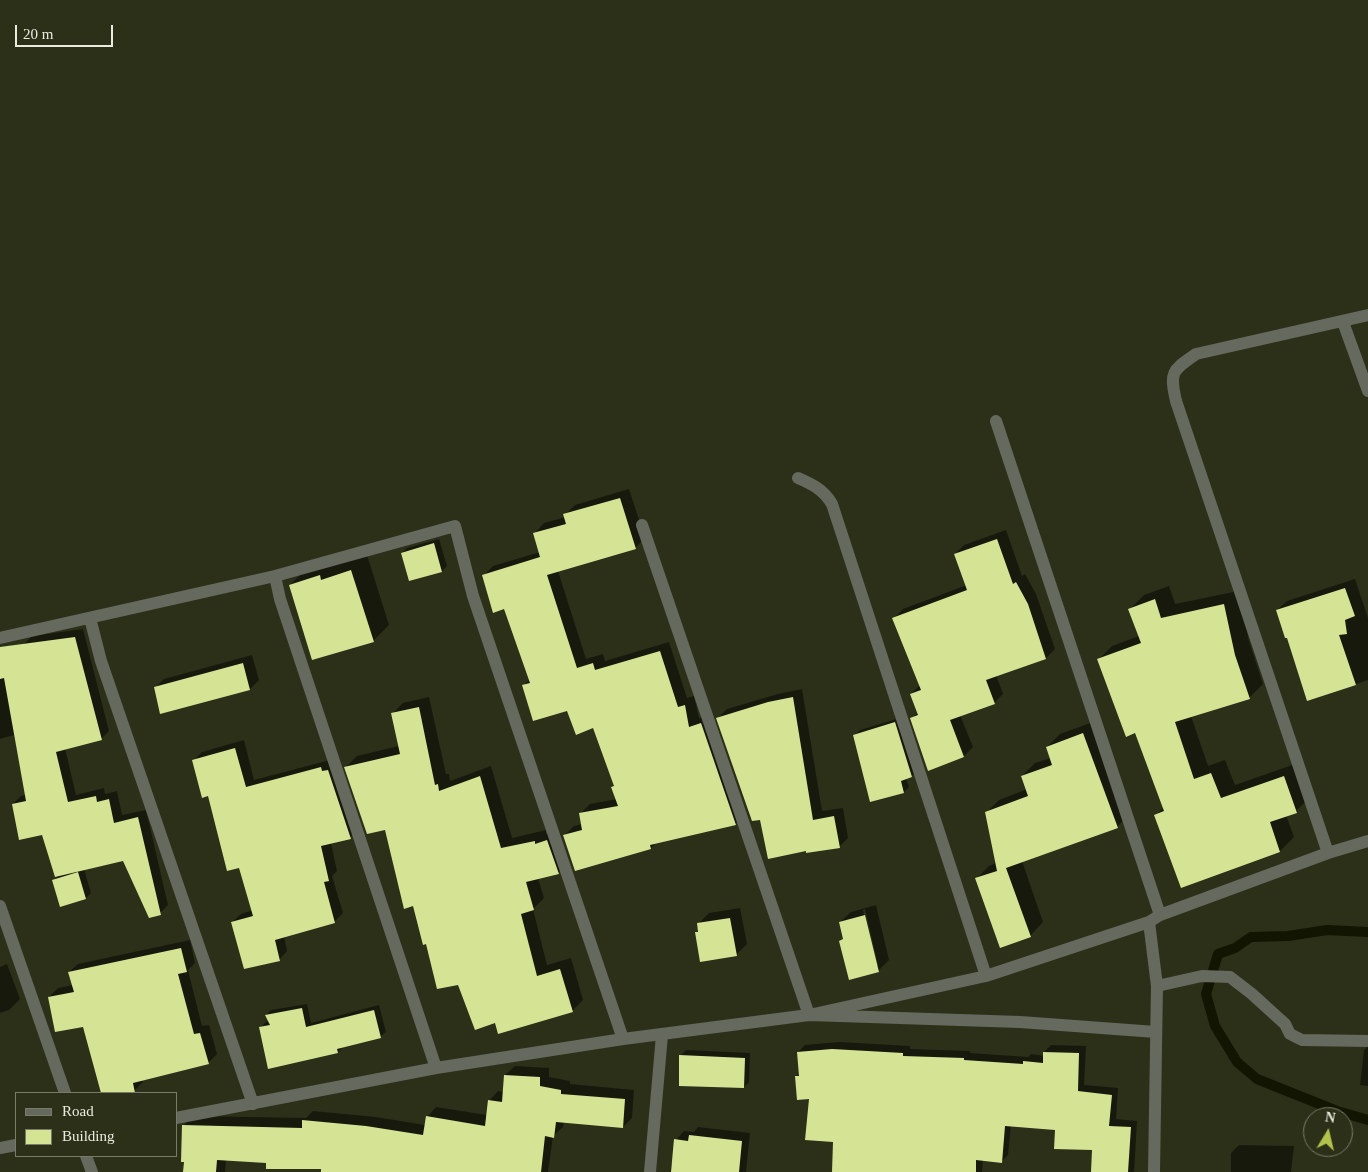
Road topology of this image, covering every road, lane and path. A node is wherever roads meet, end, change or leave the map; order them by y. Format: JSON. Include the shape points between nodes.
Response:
{"nodes":[{"id":1,"x":1368,"y":315,"type":"edge"},
{"id":2,"x":1342,"y":322,"type":"junction"},
{"id":3,"x":1368,"y":391,"type":"edge"},
{"id":4,"x":996,"y":421,"type":"dead end"},
{"id":5,"x":798,"y":478,"type":"dead end"},
{"id":6,"x":642,"y":525,"type":"dead end"},
{"id":7,"x":274,"y":576,"type":"junction"},
{"id":8,"x":90,"y":618,"type":"junction"},
{"id":9,"x":0,"y":638,"type":"edge"},
{"id":10,"x":1368,"y":841,"type":"edge"},
{"id":11,"x":1328,"y":853,"type":"junction"},
{"id":12,"x":0,"y":906,"type":"edge"},
{"id":13,"x":1160,"y":915,"type":"junction"},
{"id":14,"x":1148,"y":922,"type":"junction"},
{"id":15,"x":986,"y":976,"type":"junction"},
{"id":16,"x":1157,"y":986,"type":"junction"},
{"id":17,"x":809,"y":1015,"type":"junction"},
{"id":18,"x":1156,"y":1032,"type":"junction"},
{"id":19,"x":662,"y":1035,"type":"junction"},
{"id":20,"x":623,"y":1039,"type":"junction"},
{"id":21,"x":1368,"y":1041,"type":"edge"},
{"id":22,"x":436,"y":1068,"type":"junction"},
{"id":23,"x":65,"y":1092,"type":"edge"},
{"id":24,"x":253,"y":1104,"type":"junction"},
{"id":25,"x":178,"y":1118,"type":"edge"},
{"id":26,"x":15,"y":1145,"type":"edge"},
{"id":27,"x":0,"y":1148,"type":"edge"},
{"id":28,"x":86,"y":1157,"type":"edge"},
{"id":29,"x":92,"y":1172,"type":"edge"},
{"id":30,"x":650,"y":1172,"type":"edge"},
{"id":31,"x":1154,"y":1172,"type":"edge"}],
"edges":[{"from":1,"to":2,"type":"street"},
{"from":2,"to":3,"type":"street"},
{"from":2,"to":11,"type":"street","via":[[1196,354],[1176,368],[1172,383]]},
{"from":4,"to":13,"type":"street"},
{"from":5,"to":15,"type":"street","via":[[826,494],[832,504]]},
{"from":6,"to":17,"type":"street"},
{"from":7,"to":8,"type":"street"},
{"from":7,"to":20,"type":"street","via":[[455,526],[473,596]]},
{"from":7,"to":22,"type":"street"},
{"from":8,"to":9,"type":"street"},
{"from":8,"to":24,"type":"street","via":[[101,661]]},
{"from":10,"to":11,"type":"street"},
{"from":11,"to":13,"type":"street"},
{"from":12,"to":23,"type":"street"},
{"from":13,"to":14,"type":"street"},
{"from":14,"to":15,"type":"street"},
{"from":14,"to":16,"type":"street"},
{"from":15,"to":17,"type":"street"},
{"from":16,"to":18,"type":"street"},
{"from":16,"to":21,"type":"street","via":[[1202,976],[1230,977],[1285,1024],[1290,1034],[1302,1040]]},
{"from":17,"to":18,"type":"street","via":[[1020,1022]]},
{"from":17,"to":19,"type":"street"},
{"from":18,"to":31,"type":"street"},
{"from":19,"to":20,"type":"street"},
{"from":19,"to":30,"type":"street"},
{"from":20,"to":22,"type":"street"},
{"from":22,"to":24,"type":"street"},
{"from":24,"to":25,"type":"street"},
{"from":26,"to":27,"type":"street"},
{"from":28,"to":29,"type":"street"}]}
